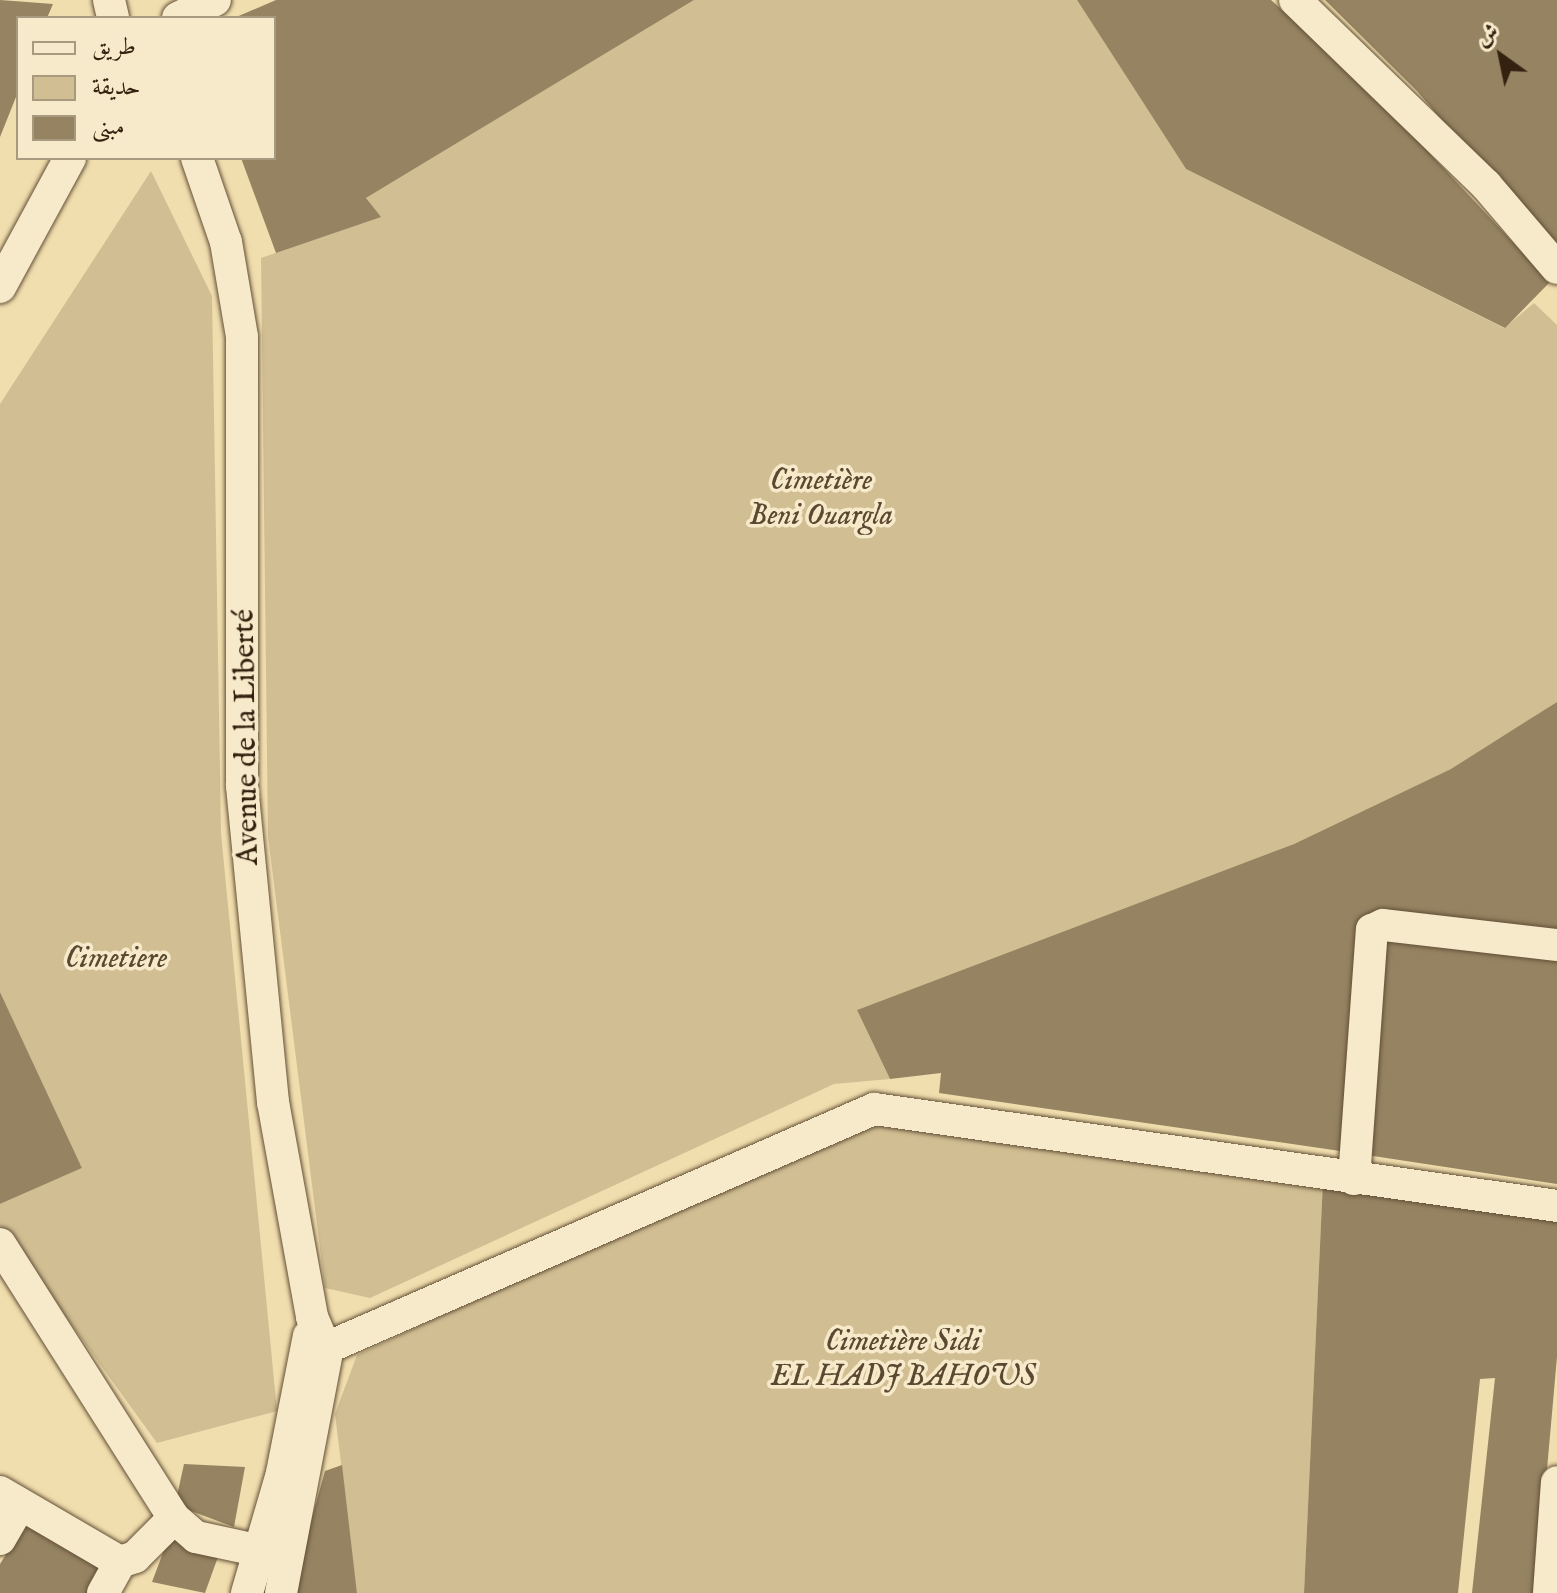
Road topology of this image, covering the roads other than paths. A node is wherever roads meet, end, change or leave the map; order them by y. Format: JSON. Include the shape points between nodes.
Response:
{"nodes":[{"id":1,"x":215,"y":0,"type":"edge"},
{"id":2,"x":1295,"y":0,"type":"edge"},
{"id":3,"x":182,"y":16,"type":"edge"},
{"id":4,"x":69,"y":160,"type":"edge"},
{"id":5,"x":198,"y":160,"type":"edge"},
{"id":6,"x":1557,"y":268,"type":"edge"},
{"id":7,"x":0,"y":287,"type":"edge"},
{"id":8,"x":1557,"y":945,"type":"edge"},
{"id":9,"x":1354,"y":1179,"type":"junction"},
{"id":10,"x":1557,"y":1206,"type":"edge"},
{"id":11,"x":0,"y":1244,"type":"edge"},
{"id":12,"x":316,"y":1354,"type":"junction"},
{"id":13,"x":1557,"y":1482,"type":"edge"},
{"id":14,"x":10,"y":1498,"type":"edge"},
{"id":15,"x":174,"y":1518,"type":"junction"},
{"id":16,"x":0,"y":1539,"type":"edge"},
{"id":17,"x":261,"y":1551,"type":"junction"},
{"id":18,"x":120,"y":1562,"type":"junction"},
{"id":19,"x":103,"y":1593,"type":"edge"},
{"id":20,"x":247,"y":1593,"type":"edge"},
{"id":21,"x":281,"y":1593,"type":"edge"},
{"id":22,"x":1549,"y":1593,"type":"edge"}],
"edges":[{"from":1,"to":3,"type":"street"},
{"from":2,"to":6,"type":"street","via":[[1486,185]]},
{"from":4,"to":7,"type":"street"},
{"from":5,"to":12,"type":"street","name":"Avenue de la Liberté","via":[[226,242],[242,337],[245,836],[273,1102]]},
{"from":8,"to":9,"type":"street","via":[[1372,930]]},
{"from":9,"to":10,"type":"street"},
{"from":9,"to":12,"type":"street","via":[[874,1109]]},
{"from":11,"to":15,"type":"street"},
{"from":12,"to":17,"type":"street","name":"Avenue de la Liberté"},
{"from":12,"to":21,"type":"street","name":"Avenue de la Liberté"},
{"from":13,"to":22,"type":"street"},
{"from":14,"to":16,"type":"street"},
{"from":14,"to":18,"type":"street"},
{"from":15,"to":17,"type":"street","via":[[196,1537]]},
{"from":15,"to":18,"type":"street","via":[[135,1557]]},
{"from":17,"to":20,"type":"street","name":"Avenue de la Liberté"},
{"from":18,"to":19,"type":"street"}]}
